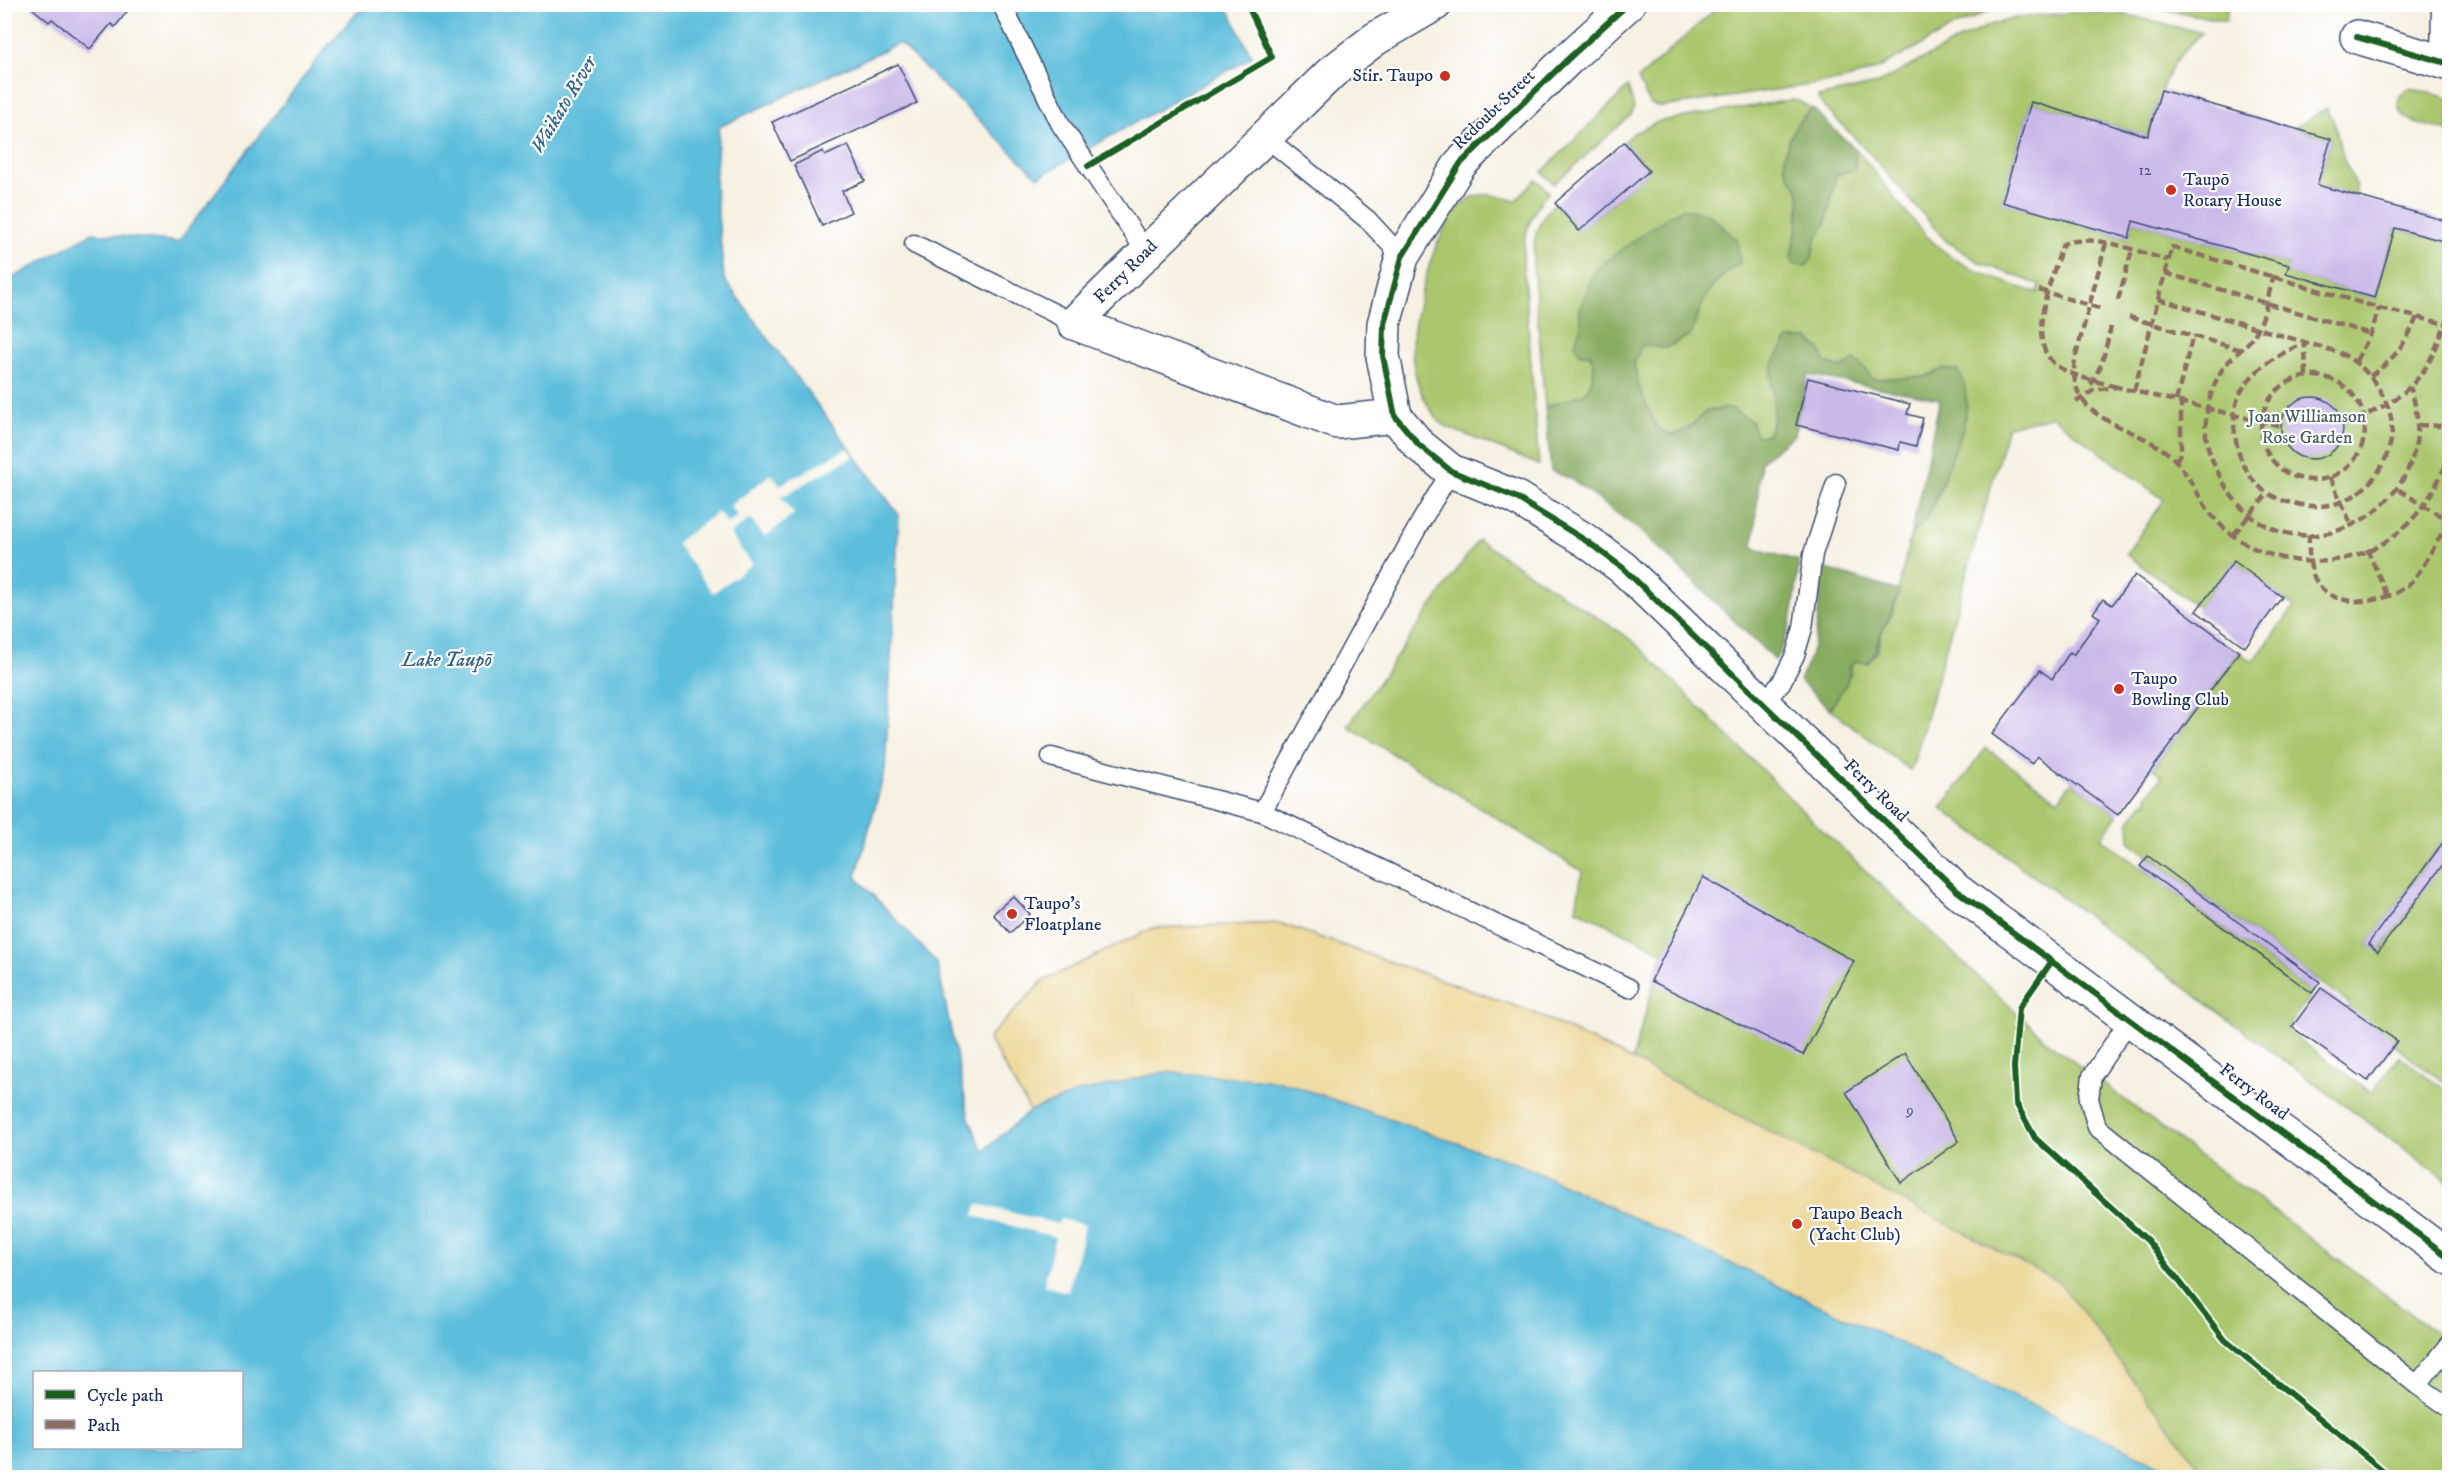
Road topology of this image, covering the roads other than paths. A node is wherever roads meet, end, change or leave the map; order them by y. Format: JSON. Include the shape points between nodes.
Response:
{"nodes":[{"id":1,"x":1435,"y":4,"type":"edge"},
{"id":2,"x":1628,"y":4,"type":"edge"},
{"id":3,"x":2441,"y":4,"type":"edge"},
{"id":4,"x":1003,"y":7,"type":"dead end"},
{"id":5,"x":2357,"y":37,"type":"dead end"},
{"id":6,"x":2445,"y":63,"type":"edge"},
{"id":7,"x":1264,"y":136,"type":"junction"},
{"id":8,"x":914,"y":244,"type":"dead end"},
{"id":9,"x":1146,"y":252,"type":"junction"},
{"id":10,"x":1402,"y":256,"type":"junction"},
{"id":11,"x":1393,"y":291,"type":"joint"},
{"id":12,"x":1074,"y":323,"type":"junction"},
{"id":13,"x":1395,"y":417,"type":"junction"},
{"id":14,"x":1451,"y":471,"type":"junction"},
{"id":15,"x":1836,"y":483,"type":"dead end"},
{"id":16,"x":1762,"y":704,"type":"junction"},
{"id":17,"x":1051,"y":757,"type":"dead end"},
{"id":18,"x":1262,"y":812,"type":"junction"},
{"id":19,"x":1629,"y":988,"type":"dead end"},
{"id":20,"x":2130,"y":1019,"type":"junction"},
{"id":21,"x":2450,"y":1258,"type":"edge"},
{"id":22,"x":2450,"y":1344,"type":"edge"},
{"id":23,"x":2416,"y":1385,"type":"junction"},
{"id":24,"x":2450,"y":1408,"type":"edge"}],
"edges":[{"from":1,"to":7,"type":"street","name":"Ferry Road","via":[[1375,39],[1332,72]]},
{"from":2,"to":10,"type":"street","name":"Redoubt Street","via":[[1460,164]]},
{"from":3,"to":6,"type":"lane"},
{"from":4,"to":9,"type":"lane","via":[[1061,125]]},
{"from":5,"to":6,"type":"street"},
{"from":7,"to":9,"type":"street","name":"Ferry Road"},
{"from":7,"to":10,"type":"lane","via":[[1368,220]]},
{"from":8,"to":12,"type":"lane"},
{"from":9,"to":12,"type":"street","name":"Ferry Road"},
{"from":10,"to":11,"type":"street","name":"Redoubt Street"},
{"from":11,"to":13,"type":"street","name":"Ferry Road","via":[[1384,324],[1383,356]]},
{"from":12,"to":13,"type":"street","name":"Ferry Road","via":[[1338,422]]},
{"from":13,"to":14,"type":"street","name":"Ferry Road","via":[[1419,445]]},
{"from":14,"to":16,"type":"street","name":"Ferry Road","via":[[1515,497],[1623,568]]},
{"from":14,"to":18,"type":"lane"},
{"from":15,"to":16,"type":"lane","via":[[1813,554],[1796,655],[1781,683]]},
{"from":16,"to":20,"type":"street","name":"Ferry Road","via":[[1956,890]]},
{"from":17,"to":18,"type":"lane"},
{"from":18,"to":19,"type":"lane"},
{"from":20,"to":21,"type":"street","name":"Ferry Road"},
{"from":20,"to":23,"type":"lane","via":[[2092,1076],[2089,1099],[2097,1127]]},
{"from":22,"to":23,"type":"lane"},
{"from":23,"to":24,"type":"lane"}]}
